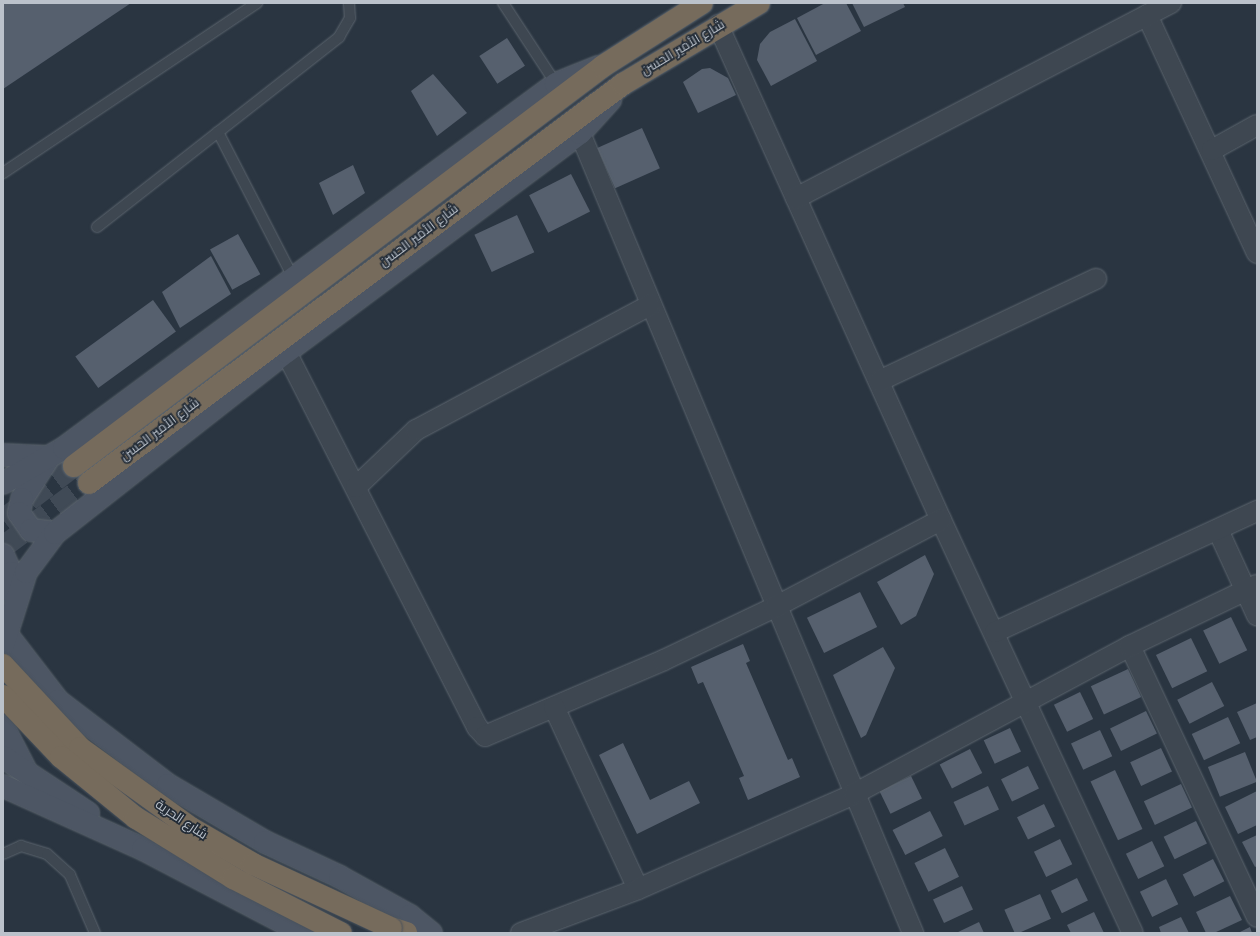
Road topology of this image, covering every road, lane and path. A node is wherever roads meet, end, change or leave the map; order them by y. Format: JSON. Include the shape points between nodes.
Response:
{"nodes":[{"id":1,"x":257,"y":3,"type":"edge"},
{"id":2,"x":349,"y":3,"type":"edge"},
{"id":3,"x":503,"y":3,"type":"edge"},
{"id":4,"x":691,"y":3,"type":"edge"},
{"id":5,"x":702,"y":3,"type":"edge"},
{"id":6,"x":759,"y":3,"type":"edge"},
{"id":7,"x":1171,"y":3,"type":"edge"},
{"id":8,"x":1147,"y":15,"type":"junction"},
{"id":9,"x":718,"y":25,"type":"junction"},
{"id":10,"x":656,"y":31,"type":"junction"},
{"id":11,"x":603,"y":66,"type":"junction"},
{"id":12,"x":556,"y":84,"type":"junction"},
{"id":13,"x":623,"y":84,"type":"junction"},
{"id":14,"x":1257,"y":125,"type":"edge"},
{"id":15,"x":218,"y":132,"type":"junction"},
{"id":16,"x":580,"y":132,"type":"junction"},
{"id":17,"x":1212,"y":150,"type":"junction"},
{"id":18,"x":3,"y":173,"type":"edge"},
{"id":19,"x":796,"y":198,"type":"junction"},
{"id":20,"x":97,"y":227,"type":"dead end"},
{"id":21,"x":1257,"y":253,"type":"edge"},
{"id":22,"x":293,"y":277,"type":"junction"},
{"id":23,"x":1096,"y":279,"type":"dead end"},
{"id":24,"x":650,"y":305,"type":"junction"},
{"id":25,"x":286,"y":352,"type":"junction"},
{"id":26,"x":879,"y":381,"type":"junction"},
{"id":27,"x":3,"y":455,"type":"edge"},
{"id":28,"x":48,"y":457,"type":"junction"},
{"id":29,"x":74,"y":466,"type":"tunnel mouth"},
{"id":30,"x":3,"y":483,"type":"edge"},
{"id":31,"x":89,"y":483,"type":"tunnel mouth"},
{"id":32,"x":356,"y":487,"type":"junction"},
{"id":33,"x":1257,"y":510,"type":"edge"},
{"id":34,"x":941,"y":520,"type":"junction"},
{"id":35,"x":1218,"y":530,"type":"junction"},
{"id":36,"x":54,"y":533,"type":"junction"},
{"id":37,"x":3,"y":555,"type":"edge"},
{"id":38,"x":1251,"y":588,"type":"edge"},
{"id":39,"x":16,"y":602,"type":"junction"},
{"id":40,"x":775,"y":607,"type":"junction"},
{"id":41,"x":1257,"y":615,"type":"edge"},
{"id":42,"x":995,"y":632,"type":"junction"},
{"id":43,"x":6,"y":641,"type":"edge"},
{"id":44,"x":1130,"y":646,"type":"junction"},
{"id":45,"x":3,"y":665,"type":"edge"},
{"id":46,"x":49,"y":691,"type":"junction"},
{"id":47,"x":3,"y":696,"type":"edge"},
{"id":48,"x":1026,"y":701,"type":"junction"},
{"id":49,"x":3,"y":702,"type":"edge"},
{"id":50,"x":554,"y":708,"type":"junction"},
{"id":51,"x":3,"y":726,"type":"edge"},
{"id":52,"x":3,"y":757,"type":"edge"},
{"id":53,"x":27,"y":773,"type":"junction"},
{"id":54,"x":3,"y":786,"type":"edge"},
{"id":55,"x":854,"y":794,"type":"junction"},
{"id":56,"x":143,"y":849,"type":"junction"},
{"id":57,"x":3,"y":854,"type":"edge"},
{"id":58,"x":638,"y":889,"type":"junction"},
{"id":59,"x":1257,"y":917,"type":"edge"},
{"id":60,"x":398,"y":930,"type":"edge"},
{"id":61,"x":910,"y":931,"type":"edge"},
{"id":62,"x":95,"y":933,"type":"edge"},
{"id":63,"x":304,"y":933,"type":"edge"},
{"id":64,"x":341,"y":933,"type":"edge"},
{"id":65,"x":431,"y":933,"type":"edge"},
{"id":66,"x":521,"y":933,"type":"edge"},
{"id":67,"x":1133,"y":933,"type":"edge"}],
"edges":[{"from":1,"to":18,"type":"lane"},
{"from":2,"to":15,"type":"lane","via":[[350,18],[339,36]]},
{"from":3,"to":12,"type":"lane"},
{"from":4,"to":10,"type":"main road"},
{"from":5,"to":10,"type":"highway","name":"شارع الأمير الحسن"},
{"from":6,"to":9,"type":"highway","name":"شارع الأمير الحسن"},
{"from":7,"to":8,"type":"street"},
{"from":8,"to":17,"type":"street"},
{"from":8,"to":19,"type":"street"},
{"from":9,"to":13,"type":"highway","name":"شارع الأمير الحسن"},
{"from":9,"to":19,"type":"street"},
{"from":10,"to":11,"type":"highway","name":"شارع الأمير الحسن"},
{"from":11,"to":12,"type":"main road"},
{"from":11,"to":29,"type":"highway","name":"شارع الأمير الحسن"},
{"from":12,"to":22,"type":"main road"},
{"from":13,"to":16,"type":"main road"},
{"from":13,"to":31,"type":"highway","name":"شارع الأمير الحسن"},
{"from":14,"to":17,"type":"street"},
{"from":15,"to":20,"type":"lane"},
{"from":15,"to":22,"type":"lane"},
{"from":16,"to":24,"type":"street"},
{"from":16,"to":25,"type":"main road"},
{"from":17,"to":21,"type":"street"},
{"from":19,"to":26,"type":"street"},
{"from":22,"to":28,"type":"main road"},
{"from":23,"to":26,"type":"street"},
{"from":24,"to":32,"type":"street","via":[[416,430]]},
{"from":24,"to":40,"type":"street"},
{"from":25,"to":32,"type":"street"},
{"from":25,"to":36,"type":"main road"},
{"from":26,"to":34,"type":"street"},
{"from":27,"to":28,"type":"main road"},
{"from":28,"to":30,"type":"main road"},
{"from":28,"to":36,"type":"main road","via":[[22,499],[19,513],[31,530]]},
{"from":32,"to":50,"type":"street","via":[[481,734],[494,734]]},
{"from":33,"to":35,"type":"street"},
{"from":34,"to":40,"type":"street"},
{"from":34,"to":42,"type":"street"},
{"from":35,"to":38,"type":"street"},
{"from":35,"to":42,"type":"street"},
{"from":36,"to":39,"type":"main road","via":[[26,572]]},
{"from":37,"to":39,"type":"main road","via":[[11,573]]},
{"from":38,"to":41,"type":"street"},
{"from":38,"to":44,"type":"street"},
{"from":39,"to":43,"type":"main road"},
{"from":40,"to":50,"type":"street"},
{"from":40,"to":55,"type":"street"},
{"from":42,"to":48,"type":"street"},
{"from":43,"to":46,"type":"main road"},
{"from":44,"to":48,"type":"street"},
{"from":44,"to":59,"type":"street"},
{"from":45,"to":60,"type":"highway","name":"شارع الحرية","bridge":true,"via":[[80,748],[191,828],[253,864]]},
{"from":46,"to":49,"type":"main road","via":[[20,687]]},
{"from":46,"to":65,"type":"main road","via":[[72,714],[168,784],[265,842],[340,877],[410,916]]},
{"from":47,"to":64,"type":"highway","name":"شارع الحرية","bridge":true,"via":[[61,757],[136,818],[233,878]]},
{"from":48,"to":55,"type":"street"},
{"from":48,"to":67,"type":"street"},
{"from":50,"to":58,"type":"street"},
{"from":51,"to":53,"type":"main road"},
{"from":52,"to":53,"type":"main road"},
{"from":53,"to":56,"type":"main road"},
{"from":54,"to":56,"type":"main road"},
{"from":55,"to":58,"type":"street"},
{"from":55,"to":61,"type":"street"},
{"from":56,"to":63,"type":"main road"},
{"from":57,"to":62,"type":"lane","via":[[21,846],[47,854],[70,875]]},
{"from":58,"to":66,"type":"street"}]}
